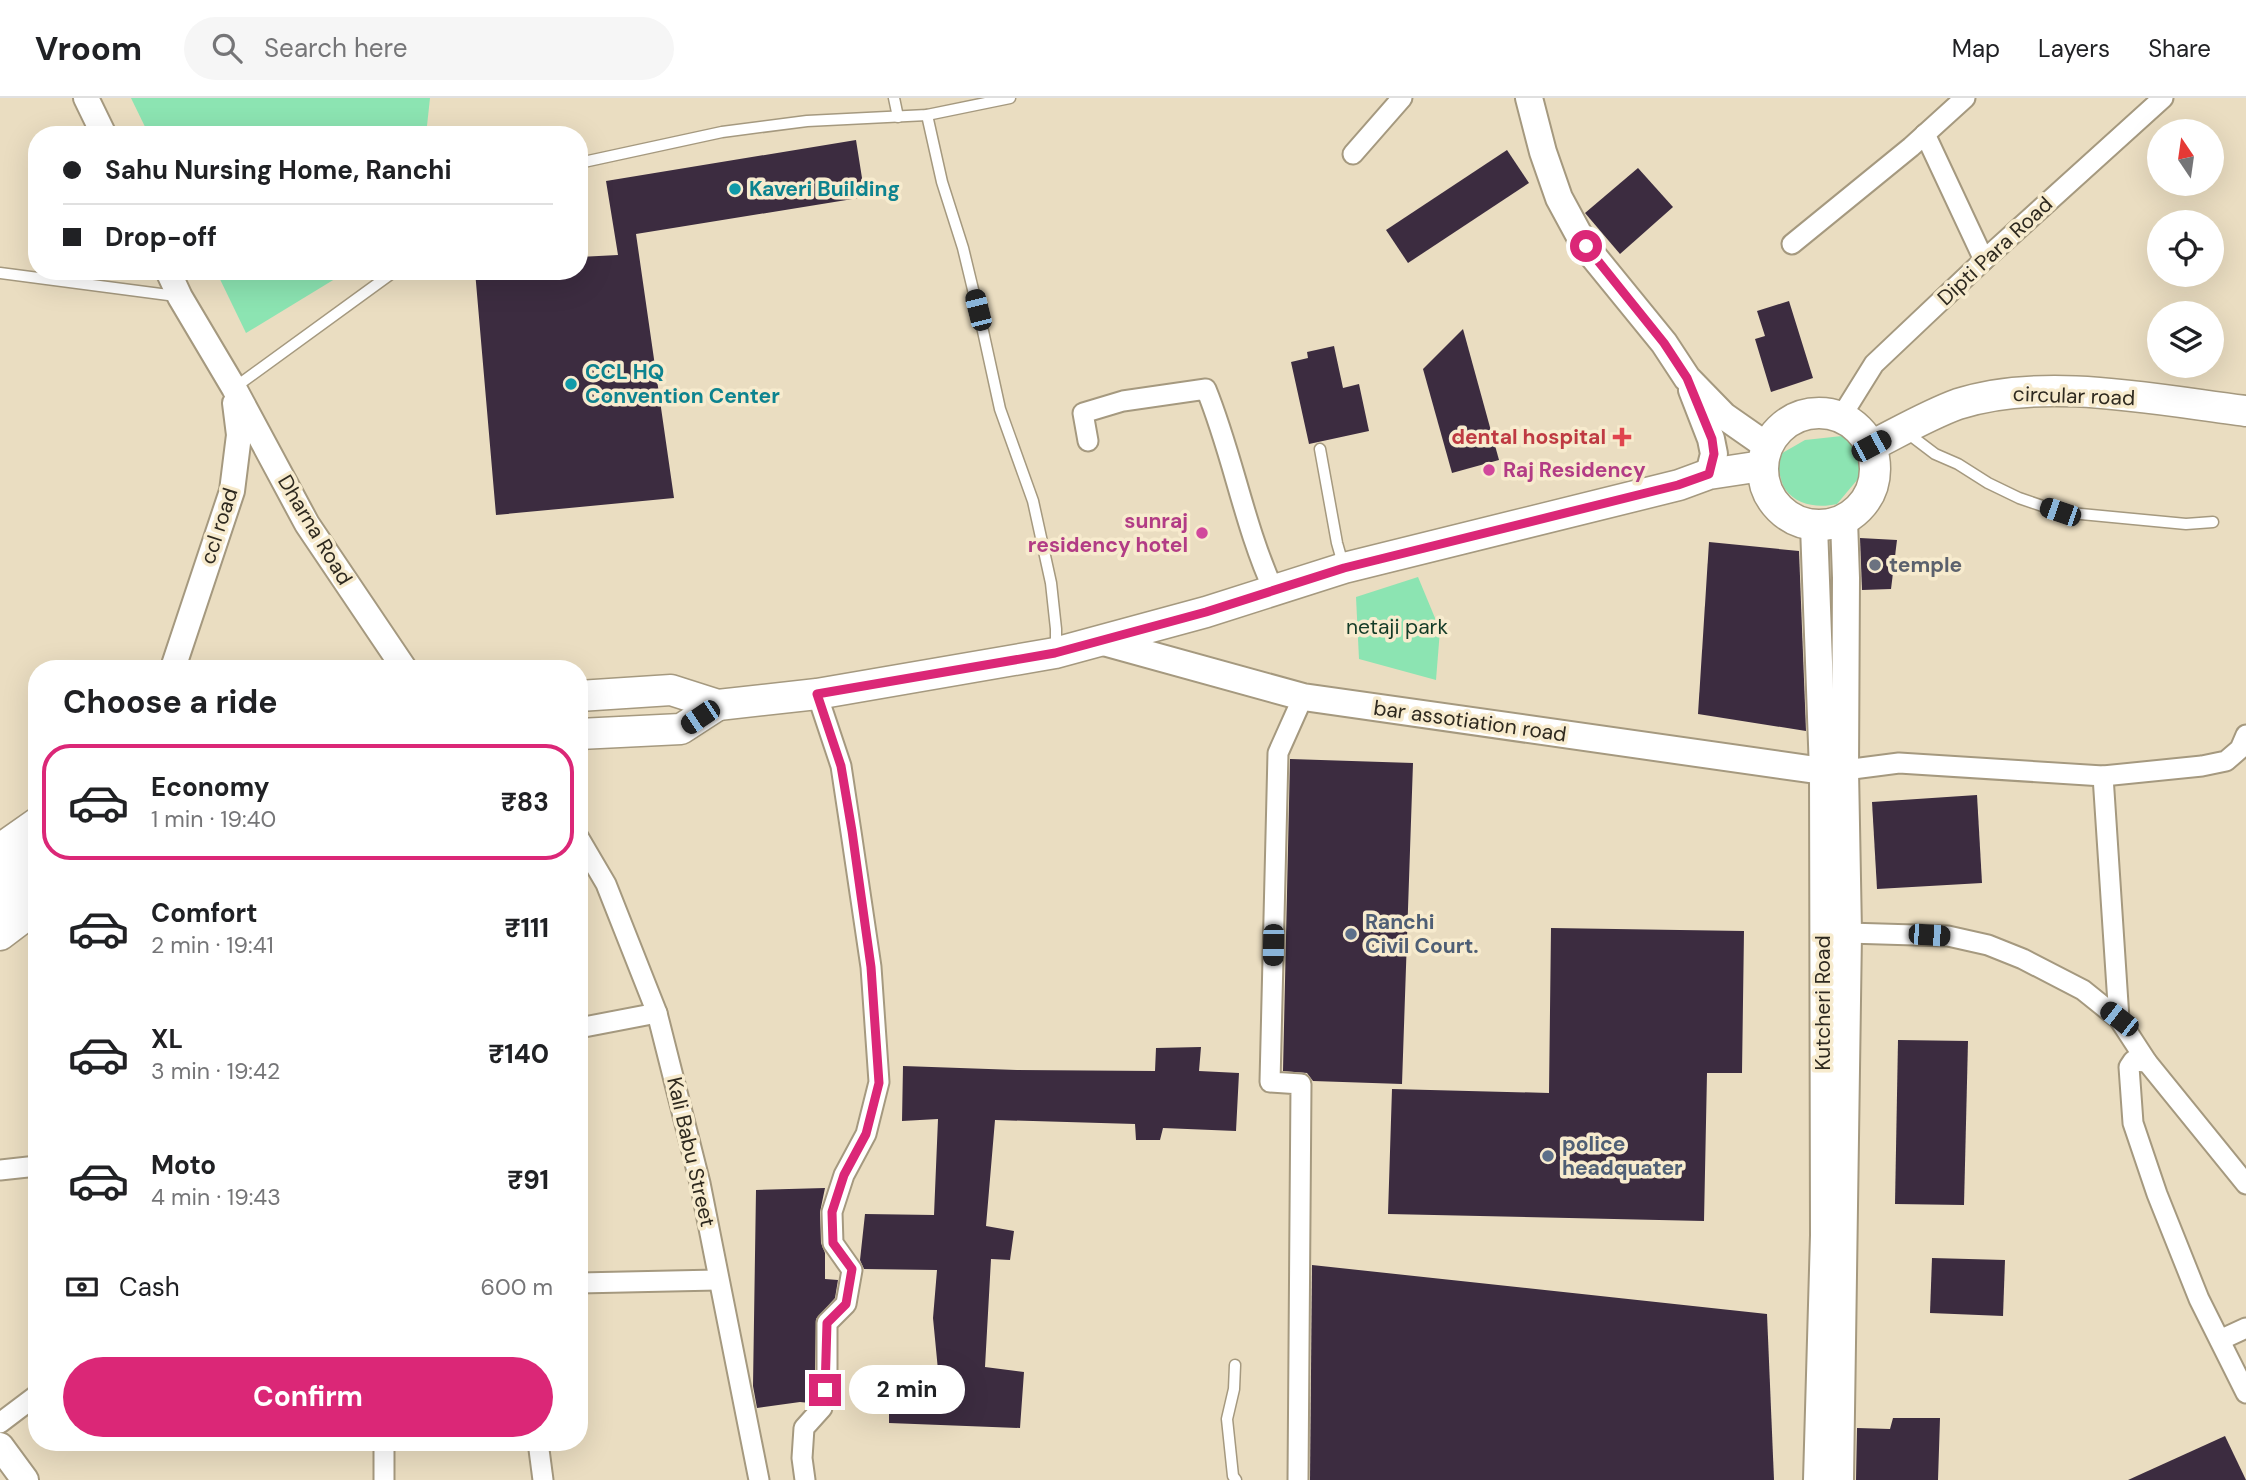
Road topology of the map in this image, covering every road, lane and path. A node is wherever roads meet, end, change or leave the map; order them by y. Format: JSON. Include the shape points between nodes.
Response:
{"nodes":[{"id":1,"x":86,"y":98,"type":"edge"},
{"id":2,"x":894,"y":98,"type":"edge"},
{"id":3,"x":1010,"y":98,"type":"edge"},
{"id":4,"x":1402,"y":98,"type":"edge"},
{"id":5,"x":1530,"y":98,"type":"edge"},
{"id":6,"x":1965,"y":98,"type":"edge"},
{"id":7,"x":2163,"y":98,"type":"edge"},
{"id":8,"x":994,"y":99,"type":"edge"},
{"id":9,"x":927,"y":115,"type":"junction"},
{"id":10,"x":898,"y":117,"type":"junction"},
{"id":11,"x":100,"y":126,"type":"edge"},
{"id":12,"x":1925,"y":134,"type":"junction"},
{"id":13,"x":1353,"y":154,"type":"dead end"},
{"id":14,"x":588,"y":161,"type":"edge"},
{"id":15,"x":1792,"y":244,"type":"dead end"},
{"id":16,"x":1984,"y":260,"type":"junction"},
{"id":17,"x":0,"y":273,"type":"edge"},
{"id":18,"x":28,"y":277,"type":"edge"},
{"id":19,"x":55,"y":280,"type":"edge"},
{"id":20,"x":172,"y":280,"type":"edge"},
{"id":21,"x":383,"y":280,"type":"edge"},
{"id":22,"x":180,"y":296,"type":"junction"},
{"id":23,"x":1687,"y":378,"type":"junction"},
{"id":24,"x":234,"y":388,"type":"junction"},
{"id":25,"x":2246,"y":411,"type":"edge"},
{"id":26,"x":1840,"y":417,"type":"junction"},
{"id":27,"x":1903,"y":429,"type":"junction"},
{"id":28,"x":1088,"y":441,"type":"dead end"},
{"id":29,"x":1871,"y":446,"type":"junction"},
{"id":30,"x":1320,"y":450,"type":"dead end"},
{"id":31,"x":1765,"y":456,"type":"junction"},
{"id":32,"x":1709,"y":474,"type":"junction"},
{"id":33,"x":1844,"y":520,"type":"junction"},
{"id":34,"x":2213,"y":523,"type":"dead end"},
{"id":35,"x":1814,"y":526,"type":"junction"},
{"id":36,"x":1344,"y":568,"type":"junction"},
{"id":37,"x":1274,"y":591,"type":"junction"},
{"id":38,"x":1100,"y":642,"type":"junction"},
{"id":39,"x":1055,"y":653,"type":"junction"},
{"id":40,"x":176,"y":660,"type":"edge"},
{"id":41,"x":399,"y":660,"type":"edge"},
{"id":42,"x":817,"y":694,"type":"junction"},
{"id":43,"x":588,"y":695,"type":"edge"},
{"id":44,"x":1303,"y":697,"type":"junction"},
{"id":45,"x":718,"y":705,"type":"junction"},
{"id":46,"x":588,"y":734,"type":"edge"},
{"id":47,"x":2244,"y":746,"type":"edge"},
{"id":48,"x":1834,"y":770,"type":"junction"},
{"id":49,"x":2104,"y":776,"type":"junction"},
{"id":50,"x":28,"y":847,"type":"edge"},
{"id":51,"x":588,"y":853,"type":"edge"},
{"id":52,"x":28,"y":863,"type":"edge"},
{"id":53,"x":14,"y":884,"type":"edge"},
{"id":54,"x":1848,"y":933,"type":"junction"},
{"id":55,"x":0,"y":935,"type":"edge"},
{"id":56,"x":657,"y":1013,"type":"junction"},
{"id":57,"x":2119,"y":1019,"type":"junction"},
{"id":58,"x":588,"y":1026,"type":"edge"},
{"id":59,"x":2147,"y":1062,"type":"junction"},
{"id":60,"x":28,"y":1168,"type":"edge"},
{"id":61,"x":0,"y":1170,"type":"edge"},
{"id":62,"x":2246,"y":1184,"type":"edge"},
{"id":63,"x":718,"y":1280,"type":"junction"},
{"id":64,"x":588,"y":1283,"type":"edge"},
{"id":65,"x":2246,"y":1328,"type":"edge"},
{"id":66,"x":2220,"y":1340,"type":"junction"},
{"id":67,"x":1235,"y":1365,"type":"dead end"},
{"id":68,"x":2246,"y":1393,"type":"edge"},
{"id":69,"x":28,"y":1402,"type":"edge"},
{"id":70,"x":0,"y":1423,"type":"edge"},
{"id":71,"x":0,"y":1446,"type":"edge"},
{"id":72,"x":384,"y":1451,"type":"edge"},
{"id":73,"x":539,"y":1451,"type":"edge"},
{"id":74,"x":25,"y":1480,"type":"edge"},
{"id":75,"x":384,"y":1480,"type":"edge"},
{"id":76,"x":544,"y":1480,"type":"edge"},
{"id":77,"x":759,"y":1480,"type":"edge"},
{"id":78,"x":806,"y":1480,"type":"edge"},
{"id":79,"x":1236,"y":1480,"type":"edge"},
{"id":80,"x":1298,"y":1480,"type":"edge"},
{"id":81,"x":1817,"y":1480,"type":"edge"},
{"id":82,"x":1840,"y":1480,"type":"edge"}],
"edges":[{"from":1,"to":11,"type":"street"},
{"from":2,"to":10,"type":"lane"},
{"from":3,"to":8,"type":"lane"},
{"from":4,"to":13,"type":"street"},
{"from":5,"to":23,"type":"main road","via":[[1559,198],[1586,246]]},
{"from":6,"to":12,"type":"street"},
{"from":7,"to":16,"type":"street","name":"Dipti Para Road"},
{"from":8,"to":9,"type":"lane"},
{"from":9,"to":10,"type":"lane"},
{"from":9,"to":39,"type":"lane","via":[[1000,410],[1033,501],[1051,583]]},
{"from":10,"to":14,"type":"lane","via":[[733,130]]},
{"from":12,"to":15,"type":"street"},
{"from":12,"to":16,"type":"street"},
{"from":16,"to":26,"type":"street","name":"Dipti Para Road","via":[[1874,364]]},
{"from":17,"to":18,"type":"lane"},
{"from":19,"to":22,"type":"lane"},
{"from":20,"to":22,"type":"street","name":"ccl road"},
{"from":21,"to":24,"type":"lane"},
{"from":22,"to":24,"type":"street","name":"ccl road"},
{"from":23,"to":31,"type":"main road"},
{"from":23,"to":32,"type":"main road","via":[[1712,439]]},
{"from":24,"to":40,"type":"street","name":"ccl road","via":[[239,435],[232,491]]},
{"from":24,"to":41,"type":"street","name":"Dharna Road","via":[[307,524]]},
{"from":25,"to":27,"type":"main road","name":"circular road","via":[[2111,394],[2041,391],[1997,394],[1959,404]]},
{"from":26,"to":29,"type":"main road","via":[[1859,429]]},
{"from":26,"to":31,"type":"main road","via":[[1798,416],[1780,428]]},
{"from":27,"to":29,"type":"main road","name":"circular road"},
{"from":27,"to":34,"type":"lane","via":[[1935,454],[1988,483],[2060,512]]},
{"from":28,"to":37,"type":"street","via":[[1083,413],[1123,401],[1206,389],[1250,532]]},
{"from":29,"to":33,"type":"main road","via":[[1872,488],[1861,507]]},
{"from":30,"to":36,"type":"lane"},
{"from":31,"to":32,"type":"main road"},
{"from":31,"to":35,"type":"main road","via":[[1765,488],[1776,506],[1793,520]]},
{"from":32,"to":36,"type":"main road"},
{"from":33,"to":35,"type":"main road"},
{"from":33,"to":48,"type":"main road","via":[[1846,578]]},
{"from":35,"to":48,"type":"main road","name":"Kutcheri Road"},
{"from":36,"to":37,"type":"main road"},
{"from":37,"to":38,"type":"main road"},
{"from":38,"to":39,"type":"main road"},
{"from":38,"to":44,"type":"main road","name":"bar assotiation road"},
{"from":39,"to":42,"type":"main road"},
{"from":42,"to":45,"type":"main road"},
{"from":42,"to":78,"type":"street","via":[[841,766],[852,831],[871,967],[879,1083],[866,1134],[844,1175],[832,1212],[833,1243],[852,1269],[846,1304],[827,1323],[822,1408],[804,1427]]},
{"from":43,"to":45,"type":"main road","via":[[671,690]]},
{"from":44,"to":48,"type":"main road","name":"bar assotiation road"},
{"from":44,"to":80,"type":"street","via":[[1278,753],[1270,1082],[1301,1084]]},
{"from":45,"to":46,"type":"main road","via":[[681,729]]},
{"from":47,"to":49,"type":"street","via":[[2226,761]]},
{"from":48,"to":49,"type":"street","via":[[1899,763]]},
{"from":48,"to":54,"type":"main road"},
{"from":48,"to":81,"type":"main road","name":"Kutcheri Road"},
{"from":49,"to":57,"type":"street"},
{"from":50,"to":53,"type":"main road"},
{"from":51,"to":56,"type":"street","name":"Kali Babu Street","via":[[606,884]]},
{"from":52,"to":53,"type":"main road"},
{"from":53,"to":55,"type":"main road"},
{"from":54,"to":57,"type":"street","via":[[1948,936],[1988,945],[2058,975]]},
{"from":54,"to":82,"type":"main road"},
{"from":56,"to":58,"type":"street"},
{"from":56,"to":63,"type":"street","name":"Kali Babu Street","via":[[700,1183]]},
{"from":57,"to":59,"type":"street"},
{"from":59,"to":62,"type":"street"},
{"from":59,"to":66,"type":"street","via":[[2133,1061],[2129,1067],[2133,1123],[2199,1299]]},
{"from":60,"to":61,"type":"street"},
{"from":63,"to":64,"type":"street"},
{"from":63,"to":77,"type":"street","name":"Kali Babu Street"},
{"from":65,"to":66,"type":"street"},
{"from":66,"to":68,"type":"street"},
{"from":67,"to":79,"type":"lane","via":[[1227,1419]]},
{"from":69,"to":70,"type":"street"},
{"from":71,"to":74,"type":"main road"},
{"from":72,"to":75,"type":"street"},
{"from":73,"to":76,"type":"street"}]}
